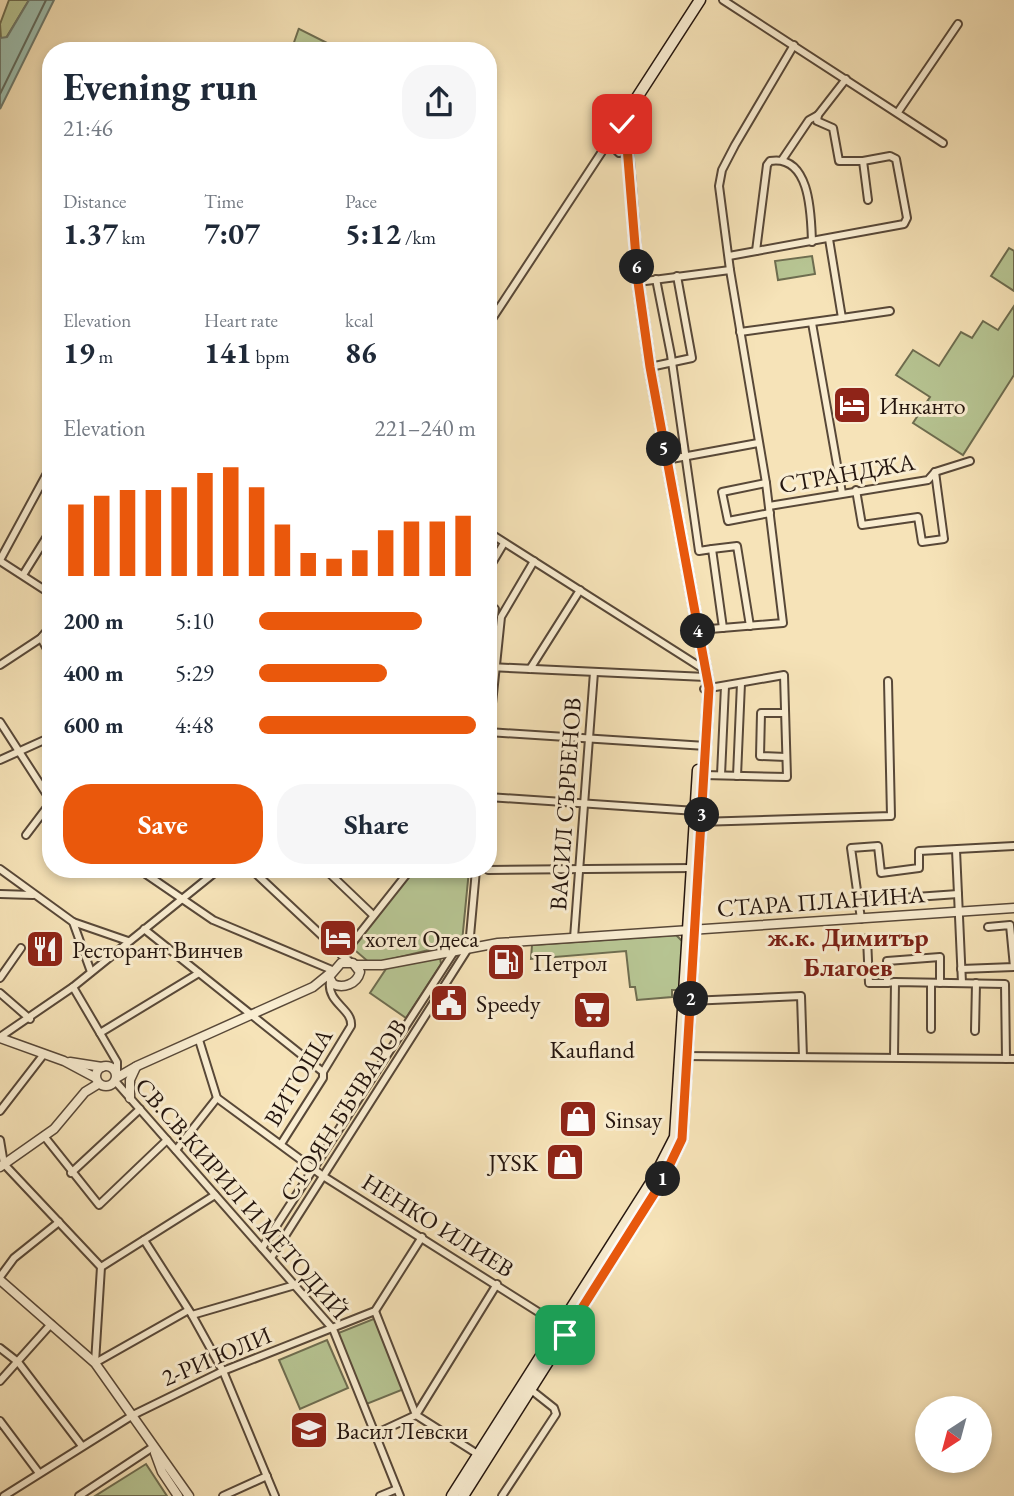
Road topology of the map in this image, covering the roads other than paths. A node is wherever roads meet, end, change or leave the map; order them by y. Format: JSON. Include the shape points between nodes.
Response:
{"nodes":[{"id":1,"x":700,"y":0,"type":"edge"},
{"id":2,"x":723,"y":0,"type":"edge"},
{"id":3,"x":958,"y":24,"type":"dead end"},
{"id":4,"x":794,"y":45,"type":"junction"},
{"id":5,"x":846,"y":79,"type":"junction"},
{"id":6,"x":634,"y":101,"type":"junction"},
{"id":7,"x":898,"y":113,"type":"junction"},
{"id":8,"x":818,"y":115,"type":"junction"},
{"id":9,"x":934,"y":137,"type":"junction"},
{"id":10,"x":627,"y":140,"type":"junction"},
{"id":11,"x":609,"y":141,"type":"junction"},
{"id":12,"x":943,"y":143,"type":"dead end"},
{"id":13,"x":929,"y":144,"type":"dead end"},
{"id":14,"x":616,"y":151,"type":"junction"},
{"id":15,"x":600,"y":155,"type":"junction"},
{"id":16,"x":782,"y":160,"type":"junction"},
{"id":17,"x":863,"y":161,"type":"junction"},
{"id":18,"x":869,"y":200,"type":"dead end"},
{"id":19,"x":829,"y":239,"type":"junction"},
{"id":20,"x":812,"y":242,"type":"junction"},
{"id":21,"x":756,"y":251,"type":"junction"},
{"id":22,"x":729,"y":256,"type":"junction"},
{"id":23,"x":730,"y":270,"type":"junction"},
{"id":24,"x":677,"y":276,"type":"junction"},
{"id":25,"x":656,"y":279,"type":"junction"},
{"id":26,"x":638,"y":282,"type":"junction"},
{"id":27,"x":497,"y":311,"type":"edge"},
{"id":28,"x":890,"y":312,"type":"dead end"},
{"id":29,"x":842,"y":318,"type":"junction"},
{"id":30,"x":812,"y":323,"type":"junction"},
{"id":31,"x":740,"y":332,"type":"junction"},
{"id":32,"x":671,"y":363,"type":"junction"},
{"id":33,"x":650,"y":367,"type":"junction"},
{"id":34,"x":758,"y":443,"type":"junction"},
{"id":35,"x":684,"y":457,"type":"junction"},
{"id":36,"x":666,"y":460,"type":"junction"},
{"id":37,"x":970,"y":461,"type":"dead end"},
{"id":38,"x":935,"y":472,"type":"junction"},
{"id":39,"x":42,"y":483,"type":"edge"},
{"id":40,"x":766,"y":483,"type":"junction"},
{"id":41,"x":856,"y":490,"type":"junction"},
{"id":42,"x":842,"y":493,"type":"junction"},
{"id":43,"x":769,"y":510,"type":"junction"},
{"id":44,"x":497,"y":539,"type":"edge"},
{"id":45,"x":504,"y":543,"type":"junction"},
{"id":46,"x":42,"y":544,"type":"edge"},
{"id":47,"x":712,"y":549,"type":"junction"},
{"id":48,"x":497,"y":555,"type":"edge"},
{"id":49,"x":0,"y":561,"type":"edge"},
{"id":50,"x":534,"y":561,"type":"junction"},
{"id":51,"x":23,"y":575,"type":"junction"},
{"id":52,"x":42,"y":588,"type":"edge"},
{"id":53,"x":580,"y":590,"type":"junction"},
{"id":54,"x":497,"y":610,"type":"edge"},
{"id":55,"x":503,"y":614,"type":"junction"},
{"id":56,"x":750,"y":626,"type":"junction"},
{"id":57,"x":723,"y":628,"type":"junction"},
{"id":58,"x":698,"y":630,"type":"junction"},
{"id":59,"x":41,"y":638,"type":"edge"},
{"id":60,"x":497,"y":642,"type":"edge"},
{"id":61,"x":688,"y":659,"type":"junction"},
{"id":62,"x":0,"y":665,"type":"edge"},
{"id":63,"x":497,"y":669,"type":"edge"},
{"id":64,"x":530,"y":669,"type":"junction"},
{"id":65,"x":594,"y":672,"type":"junction"},
{"id":66,"x":685,"y":677,"type":"junction"},
{"id":67,"x":706,"y":681,"type":"junction"},
{"id":68,"x":888,"y":681,"type":"dead end"},
{"id":69,"x":741,"y":683,"type":"junction"},
{"id":70,"x":725,"y":685,"type":"junction"},
{"id":71,"x":785,"y":713,"type":"junction"},
{"id":72,"x":0,"y":722,"type":"edge"},
{"id":73,"x":497,"y":733,"type":"edge"},
{"id":74,"x":589,"y":739,"type":"junction"},
{"id":75,"x":42,"y":741,"type":"edge"},
{"id":76,"x":703,"y":746,"type":"junction"},
{"id":77,"x":18,"y":750,"type":"junction"},
{"id":78,"x":786,"y":757,"type":"junction"},
{"id":79,"x":0,"y":760,"type":"edge"},
{"id":80,"x":704,"y":775,"type":"junction"},
{"id":81,"x":721,"y":775,"type":"junction"},
{"id":82,"x":737,"y":776,"type":"junction"},
{"id":83,"x":42,"y":788,"type":"edge"},
{"id":84,"x":497,"y":798,"type":"edge"},
{"id":85,"x":585,"y":805,"type":"junction"},
{"id":86,"x":42,"y":814,"type":"edge"},
{"id":87,"x":698,"y":816,"type":"junction"},
{"id":88,"x":26,"y":835,"type":"dead end"},
{"id":89,"x":1014,"y":846,"type":"edge"},
{"id":90,"x":956,"y":849,"type":"junction"},
{"id":91,"x":695,"y":868,"type":"junction"},
{"id":92,"x":0,"y":869,"type":"edge"},
{"id":93,"x":581,"y":869,"type":"junction"},
{"id":94,"x":497,"y":870,"type":"edge"},
{"id":95,"x":151,"y":878,"type":"edge"},
{"id":96,"x":208,"y":878,"type":"edge"},
{"id":97,"x":258,"y":878,"type":"edge"},
{"id":98,"x":334,"y":878,"type":"edge"},
{"id":99,"x":403,"y":878,"type":"edge"},
{"id":100,"x":475,"y":878,"type":"edge"},
{"id":101,"x":0,"y":894,"type":"edge"},
{"id":102,"x":958,"y":894,"type":"junction"},
{"id":103,"x":33,"y":895,"type":"junction"},
{"id":104,"x":181,"y":900,"type":"junction"},
{"id":105,"x":859,"y":901,"type":"junction"},
{"id":106,"x":1014,"y":908,"type":"edge"},
{"id":107,"x":958,"y":912,"type":"junction"},
{"id":108,"x":373,"y":915,"type":"junction"},
{"id":109,"x":861,"y":919,"type":"junction"},
{"id":110,"x":73,"y":922,"type":"junction"},
{"id":111,"x":988,"y":927,"type":"dead end"},
{"id":112,"x":690,"y":928,"type":"junction"},
{"id":113,"x":144,"y":929,"type":"junction"},
{"id":114,"x":867,"y":938,"type":"dead end"},
{"id":115,"x":575,"y":939,"type":"junction"},
{"id":116,"x":128,"y":941,"type":"junction"},
{"id":117,"x":469,"y":947,"type":"junction"},
{"id":118,"x":21,"y":948,"type":"dead end"},
{"id":119,"x":456,"y":949,"type":"junction"},
{"id":120,"x":353,"y":963,"type":"junction"},
{"id":121,"x":382,"y":965,"type":"junction"},
{"id":122,"x":961,"y":969,"type":"junction"},
{"id":123,"x":91,"y":972,"type":"junction"},
{"id":124,"x":198,"y":973,"type":"junction"},
{"id":125,"x":334,"y":973,"type":"junction"},
{"id":126,"x":359,"y":976,"type":"junction"},
{"id":127,"x":0,"y":978,"type":"edge"},
{"id":128,"x":891,"y":983,"type":"junction"},
{"id":129,"x":930,"y":983,"type":"junction"},
{"id":130,"x":940,"y":983,"type":"junction"},
{"id":131,"x":962,"y":983,"type":"junction"},
{"id":132,"x":976,"y":983,"type":"junction"},
{"id":133,"x":342,"y":986,"type":"junction"},
{"id":134,"x":73,"y":987,"type":"junction"},
{"id":135,"x":0,"y":993,"type":"edge"},
{"id":136,"x":332,"y":997,"type":"junction"},
{"id":137,"x":687,"y":1001,"type":"junction"},
{"id":138,"x":253,"y":1016,"type":"junction"},
{"id":139,"x":30,"y":1019,"type":"junction"},
{"id":140,"x":931,"y":1029,"type":"dead end"},
{"id":141,"x":975,"y":1031,"type":"dead end"},
{"id":142,"x":100,"y":1033,"type":"junction"},
{"id":143,"x":0,"y":1038,"type":"edge"},
{"id":144,"x":199,"y":1040,"type":"junction"},
{"id":145,"x":44,"y":1054,"type":"junction"},
{"id":146,"x":684,"y":1056,"type":"junction"},
{"id":147,"x":803,"y":1057,"type":"junction"},
{"id":148,"x":894,"y":1057,"type":"junction"},
{"id":149,"x":1006,"y":1059,"type":"junction"},
{"id":150,"x":1014,"y":1059,"type":"edge"},
{"id":151,"x":64,"y":1061,"type":"junction"},
{"id":152,"x":137,"y":1066,"type":"junction"},
{"id":153,"x":323,"y":1072,"type":"junction"},
{"id":154,"x":113,"y":1073,"type":"junction"},
{"id":155,"x":96,"y":1080,"type":"junction"},
{"id":156,"x":218,"y":1097,"type":"junction"},
{"id":157,"x":130,"y":1098,"type":"junction"},
{"id":158,"x":140,"y":1109,"type":"junction"},
{"id":159,"x":0,"y":1111,"type":"edge"},
{"id":160,"x":44,"y":1136,"type":"junction"},
{"id":161,"x":0,"y":1140,"type":"edge"},
{"id":162,"x":167,"y":1140,"type":"junction"},
{"id":163,"x":281,"y":1144,"type":"junction"},
{"id":164,"x":176,"y":1150,"type":"junction"},
{"id":165,"x":2,"y":1166,"type":"edge"},
{"id":166,"x":313,"y":1169,"type":"junction"},
{"id":167,"x":71,"y":1173,"type":"junction"},
{"id":168,"x":323,"y":1176,"type":"junction"},
{"id":169,"x":215,"y":1195,"type":"junction"},
{"id":170,"x":59,"y":1222,"type":"junction"},
{"id":171,"x":422,"y":1237,"type":"junction"},
{"id":172,"x":144,"y":1240,"type":"junction"},
{"id":173,"x":262,"y":1248,"type":"junction"},
{"id":174,"x":271,"y":1258,"type":"junction"},
{"id":175,"x":101,"y":1267,"type":"junction"},
{"id":176,"x":0,"y":1279,"type":"edge"},
{"id":177,"x":498,"y":1284,"type":"junction"},
{"id":178,"x":295,"y":1285,"type":"junction"},
{"id":179,"x":375,"y":1311,"type":"junction"},
{"id":180,"x":189,"y":1313,"type":"junction"},
{"id":181,"x":51,"y":1324,"type":"junction"},
{"id":182,"x":563,"y":1328,"type":"junction"},
{"id":183,"x":333,"y":1329,"type":"junction"},
{"id":184,"x":0,"y":1348,"type":"edge"},
{"id":185,"x":19,"y":1362,"type":"junction"},
{"id":186,"x":94,"y":1363,"type":"junction"},
{"id":187,"x":223,"y":1371,"type":"junction"},
{"id":188,"x":0,"y":1381,"type":"edge"},
{"id":189,"x":530,"y":1389,"type":"junction"},
{"id":190,"x":133,"y":1415,"type":"junction"},
{"id":191,"x":416,"y":1415,"type":"junction"},
{"id":192,"x":0,"y":1421,"type":"edge"},
{"id":193,"x":373,"y":1435,"type":"junction"},
{"id":194,"x":82,"y":1446,"type":"junction"},
{"id":195,"x":153,"y":1447,"type":"junction"},
{"id":196,"x":482,"y":1457,"type":"junction"},
{"id":197,"x":39,"y":1473,"type":"junction"},
{"id":198,"x":267,"y":1476,"type":"junction"},
{"id":199,"x":397,"y":1489,"type":"junction"},
{"id":200,"x":4,"y":1496,"type":"edge"},
{"id":201,"x":79,"y":1496,"type":"edge"},
{"id":202,"x":178,"y":1496,"type":"edge"},
{"id":203,"x":189,"y":1496,"type":"edge"},
{"id":204,"x":223,"y":1496,"type":"edge"},
{"id":205,"x":275,"y":1496,"type":"edge"},
{"id":206,"x":380,"y":1496,"type":"edge"},
{"id":207,"x":400,"y":1496,"type":"edge"},
{"id":208,"x":452,"y":1496,"type":"edge"},
{"id":209,"x":464,"y":1496,"type":"edge"},
{"id":210,"x":502,"y":1496,"type":"edge"}],
"edges":[{"from":1,"to":6,"type":"main road"},
{"from":2,"to":4,"type":"street"},
{"from":3,"to":7,"type":"street"},
{"from":4,"to":5,"type":"street"},
{"from":4,"to":22,"type":"street","via":[[722,170],[719,186]]},
{"from":5,"to":7,"type":"street"},
{"from":5,"to":8,"type":"street"},
{"from":6,"to":10,"type":"main road"},
{"from":6,"to":10,"type":"main road","via":[[626,112]]},
{"from":7,"to":9,"type":"street"},
{"from":8,"to":16,"type":"street","via":[[809,120]]},
{"from":8,"to":17,"type":"street","via":[[817,121],[833,128],[839,161]]},
{"from":9,"to":12,"type":"street"},
{"from":9,"to":13,"type":"street"},
{"from":10,"to":11,"type":"street"},
{"from":10,"to":14,"type":"street"},
{"from":10,"to":26,"type":"main road"},
{"from":11,"to":14,"type":"street"},
{"from":11,"to":15,"type":"street"},
{"from":14,"to":15,"type":"street"},
{"from":15,"to":27,"type":"street"},
{"from":16,"to":20,"type":"street","via":[[791,165],[807,189]]},
{"from":16,"to":21,"type":"street","via":[[766,165]]},
{"from":17,"to":18,"type":"street"},
{"from":17,"to":19,"type":"street","via":[[896,159],[907,218],[900,227]]},
{"from":19,"to":20,"type":"street"},
{"from":19,"to":29,"type":"street"},
{"from":20,"to":21,"type":"street"},
{"from":21,"to":22,"type":"street"},
{"from":22,"to":23,"type":"street"},
{"from":23,"to":24,"type":"street"},
{"from":23,"to":31,"type":"street"},
{"from":24,"to":25,"type":"street"},
{"from":24,"to":32,"type":"street","via":[[692,358]]},
{"from":25,"to":26,"type":"street"},
{"from":25,"to":32,"type":"street"},
{"from":26,"to":33,"type":"main road"},
{"from":28,"to":29,"type":"street"},
{"from":29,"to":30,"type":"street"},
{"from":30,"to":31,"type":"street"},
{"from":30,"to":42,"type":"street"},
{"from":31,"to":34,"type":"street"},
{"from":32,"to":33,"type":"street"},
{"from":32,"to":35,"type":"street"},
{"from":33,"to":36,"type":"main road"},
{"from":34,"to":35,"type":"street"},
{"from":34,"to":40,"type":"street"},
{"from":35,"to":36,"type":"street"},
{"from":35,"to":47,"type":"street","via":[[699,551]]},
{"from":36,"to":58,"type":"main road"},
{"from":37,"to":38,"type":"street","name":"СТРАНДЖА"},
{"from":38,"to":41,"type":"street","name":"СТРАНДЖА","via":[[928,480]]},
{"from":38,"to":41,"type":"street","via":[[944,539],[922,542],[918,517],[862,525]]},
{"from":39,"to":49,"type":"street"},
{"from":40,"to":43,"type":"street"},
{"from":40,"to":43,"type":"street","name":"СТРАНДЖА","via":[[722,492],[728,521]]},
{"from":41,"to":42,"type":"street","name":"СТРАНДЖА"},
{"from":42,"to":43,"type":"street","name":"СТРАНДЖА"},
{"from":43,"to":56,"type":"street","via":[[783,623]]},
{"from":44,"to":45,"type":"street"},
{"from":45,"to":48,"type":"street"},
{"from":45,"to":50,"type":"street"},
{"from":46,"to":51,"type":"street"},
{"from":47,"to":56,"type":"street","via":[[737,546]]},
{"from":47,"to":57,"type":"street"},
{"from":49,"to":51,"type":"street"},
{"from":50,"to":53,"type":"street"},
{"from":50,"to":55,"type":"street"},
{"from":51,"to":52,"type":"street"},
{"from":53,"to":61,"type":"street"},
{"from":53,"to":64,"type":"street"},
{"from":54,"to":55,"type":"street"},
{"from":55,"to":60,"type":"street"},
{"from":56,"to":57,"type":"street"},
{"from":57,"to":58,"type":"street"},
{"from":58,"to":67,"type":"main road"},
{"from":59,"to":62,"type":"street"},
{"from":61,"to":66,"type":"street"},
{"from":61,"to":67,"type":"street"},
{"from":63,"to":64,"type":"street"},
{"from":64,"to":65,"type":"street"},
{"from":65,"to":66,"type":"street"},
{"from":65,"to":74,"type":"street","name":"ВАСИЛ СЪРБЕНОВ"},
{"from":66,"to":67,"type":"street"},
{"from":67,"to":70,"type":"street"},
{"from":67,"to":76,"type":"main road"},
{"from":68,"to":87,"type":"street","via":[[891,816]]},
{"from":69,"to":70,"type":"street"},
{"from":69,"to":71,"type":"street","via":[[785,675]]},
{"from":69,"to":82,"type":"street"},
{"from":70,"to":81,"type":"street"},
{"from":71,"to":78,"type":"street"},
{"from":71,"to":78,"type":"street","via":[[761,713],[760,756]]},
{"from":72,"to":77,"type":"street"},
{"from":73,"to":74,"type":"street"},
{"from":74,"to":76,"type":"street"},
{"from":74,"to":85,"type":"street","name":"ВАСИЛ СЪРБЕНОВ"},
{"from":75,"to":77,"type":"street"},
{"from":76,"to":80,"type":"main road"},
{"from":76,"to":87,"type":"main road"},
{"from":77,"to":79,"type":"street"},
{"from":77,"to":83,"type":"street"},
{"from":78,"to":82,"type":"street","via":[[787,777]]},
{"from":80,"to":81,"type":"street"},
{"from":80,"to":87,"type":"main road"},
{"from":81,"to":82,"type":"street"},
{"from":84,"to":85,"type":"street"},
{"from":85,"to":87,"type":"street"},
{"from":85,"to":93,"type":"street","name":"ВАСИЛ СЪРБЕНОВ"},
{"from":86,"to":88,"type":"street"},
{"from":87,"to":91,"type":"main road"},
{"from":89,"to":90,"type":"street"},
{"from":90,"to":102,"type":"street"},
{"from":90,"to":105,"type":"street","via":[[919,851],[919,868],[881,873],[878,846],[851,848]]},
{"from":91,"to":93,"type":"street"},
{"from":91,"to":112,"type":"main road"},
{"from":92,"to":103,"type":"street"},
{"from":93,"to":94,"type":"street"},
{"from":93,"to":115,"type":"street","name":"ВАСИЛ СЪРБЕНОВ"},
{"from":95,"to":104,"type":"street"},
{"from":96,"to":104,"type":"street"},
{"from":97,"to":125,"type":"street"},
{"from":98,"to":108,"type":"street"},
{"from":99,"to":108,"type":"street"},
{"from":100,"to":117,"type":"street"},
{"from":101,"to":103,"type":"street"},
{"from":102,"to":105,"type":"street"},
{"from":102,"to":107,"type":"street"},
{"from":103,"to":110,"type":"street"},
{"from":104,"to":113,"type":"street"},
{"from":104,"to":125,"type":"street","via":[[212,920]]},
{"from":105,"to":109,"type":"street"},
{"from":106,"to":107,"type":"street","name":"СТАРА ПЛАНИНА"},
{"from":107,"to":109,"type":"street","name":"СТАРА ПЛАНИНА"},
{"from":107,"to":122,"type":"street"},
{"from":108,"to":125,"type":"street"},
{"from":109,"to":112,"type":"street","name":"СТАРА ПЛАНИНА"},
{"from":110,"to":116,"type":"street"},
{"from":110,"to":123,"type":"street"},
{"from":111,"to":122,"type":"street","via":[[1010,925],[1014,967]]},
{"from":112,"to":115,"type":"street","name":"СТАРА ПЛАНИНА"},
{"from":112,"to":137,"type":"main road"},
{"from":113,"to":116,"type":"street"},
{"from":113,"to":124,"type":"street"},
{"from":114,"to":128,"type":"street","via":[[869,983]]},
{"from":115,"to":117,"type":"street","name":"СТАРА ПЛАНИНА"},
{"from":116,"to":123,"type":"street"},
{"from":117,"to":119,"type":"street","name":"СТАРА ПЛАНИНА"},
{"from":117,"to":168,"type":"street","name":"СТОЯН БЪЧВАРОВ"},
{"from":118,"to":127,"type":"street"},
{"from":119,"to":121,"type":"street","name":"СТАРА ПЛАНИНА"},
{"from":119,"to":166,"type":"street","name":"СТОЯН БЪЧВАРОВ"},
{"from":120,"to":121,"type":"street","name":"СТАРА ПЛАНИНА"},
{"from":120,"to":125,"type":"street","name":"СТАРА ПЛАНИНА"},
{"from":120,"to":126,"type":"street"},
{"from":121,"to":126,"type":"street","name":"СТАРА ПЛАНИНА"},
{"from":122,"to":131,"type":"street"},
{"from":123,"to":134,"type":"street"},
{"from":124,"to":138,"type":"street"},
{"from":124,"to":142,"type":"street"},
{"from":125,"to":133,"type":"street"},
{"from":125,"to":136,"type":"street","name":"ВИТОША"},
{"from":125,"to":138,"type":"street"},
{"from":126,"to":133,"type":"street","name":"СТАРА ПЛАНИНА"},
{"from":128,"to":129,"type":"street"},
{"from":128,"to":130,"type":"street","via":[[887,961],[940,957]]},
{"from":128,"to":148,"type":"street"},
{"from":129,"to":130,"type":"street"},
{"from":129,"to":140,"type":"street"},
{"from":130,"to":131,"type":"street"},
{"from":131,"to":132,"type":"street"},
{"from":132,"to":141,"type":"street"},
{"from":132,"to":149,"type":"street","via":[[1005,984]]},
{"from":133,"to":136,"type":"street","name":"ВИТОША"},
{"from":134,"to":139,"type":"street"},
{"from":134,"to":142,"type":"street","name":"СВ.СВ.КИРИЛ И МЕТОДИЙ"},
{"from":135,"to":139,"type":"street"},
{"from":136,"to":153,"type":"street","name":"ВИТОША","via":[[352,1021]]},
{"from":137,"to":146,"type":"main road"},
{"from":137,"to":147,"type":"street","via":[[801,996]]},
{"from":138,"to":144,"type":"street"},
{"from":138,"to":153,"type":"street"},
{"from":139,"to":143,"type":"street"},
{"from":142,"to":154,"type":"street","name":"СВ.СВ.КИРИЛ И МЕТОДИЙ","via":[[117,1062]]},
{"from":143,"to":145,"type":"street"},
{"from":144,"to":152,"type":"street"},
{"from":144,"to":156,"type":"street"},
{"from":145,"to":151,"type":"street"},
{"from":145,"to":159,"type":"street"},
{"from":146,"to":147,"type":"street"},
{"from":146,"to":182,"type":"main road","via":[[675,1137]]},
{"from":147,"to":148,"type":"street"},
{"from":148,"to":149,"type":"street"},
{"from":149,"to":150,"type":"street"},
{"from":151,"to":154,"type":"street"},
{"from":151,"to":155,"type":"street"},
{"from":152,"to":154,"type":"street"},
{"from":152,"to":157,"type":"street","via":[[130,1080]]},
{"from":153,"to":163,"type":"street","name":"ВИТОША"},
{"from":154,"to":155,"type":"street"},
{"from":154,"to":155,"type":"street","via":[[111,1085]]},
{"from":154,"to":157,"type":"street","name":"СВ.СВ.КИРИЛ И МЕТОДИЙ"},
{"from":155,"to":160,"type":"street"},
{"from":156,"to":163,"type":"street","name":"НЕНКО ИЛИЕВ"},
{"from":156,"to":164,"type":"street"},
{"from":157,"to":158,"type":"street","name":"СВ.СВ.КИРИЛ И МЕТОДИЙ"},
{"from":158,"to":162,"type":"street","name":"СВ.СВ.КИРИЛ И МЕТОДИЙ"},
{"from":158,"to":167,"type":"street"},
{"from":160,"to":165,"type":"street"},
{"from":160,"to":167,"type":"street"},
{"from":161,"to":165,"type":"street"},
{"from":162,"to":164,"type":"street","name":"СВ.СВ.КИРИЛ И МЕТОДИЙ"},
{"from":162,"to":167,"type":"street","via":[[99,1205]]},
{"from":163,"to":166,"type":"street","name":"НЕНКО ИЛИЕВ"},
{"from":164,"to":169,"type":"street","name":"СВ.СВ.КИРИЛ И МЕТОДИЙ"},
{"from":165,"to":170,"type":"street"},
{"from":166,"to":168,"type":"street","name":"НЕНКО ИЛИЕВ"},
{"from":166,"to":173,"type":"street","name":"СТОЯН БЪЧВАРОВ"},
{"from":168,"to":171,"type":"street","name":"НЕНКО ИЛИЕВ"},
{"from":168,"to":174,"type":"street","name":"СТОЯН БЪЧВАРОВ"},
{"from":169,"to":172,"type":"street"},
{"from":169,"to":173,"type":"street","name":"СВ.СВ.КИРИЛ И МЕТОДИЙ"},
{"from":170,"to":175,"type":"street"},
{"from":170,"to":176,"type":"street","via":[[14,1258]]},
{"from":171,"to":177,"type":"street","name":"НЕНКО ИЛИЕВ"},
{"from":171,"to":179,"type":"street"},
{"from":172,"to":175,"type":"street"},
{"from":172,"to":180,"type":"street"},
{"from":173,"to":174,"type":"street","name":"СВ.СВ.КИРИЛ И МЕТОДИЙ"},
{"from":174,"to":178,"type":"street","name":"СВ.СВ.КИРИЛ И МЕТОДИЙ"},
{"from":175,"to":186,"type":"street"},
{"from":176,"to":181,"type":"street"},
{"from":177,"to":182,"type":"street","name":"НЕНКО ИЛИЕВ"},
{"from":177,"to":191,"type":"street"},
{"from":178,"to":180,"type":"street"},
{"from":178,"to":183,"type":"street","name":"СВ.СВ.КИРИЛ И МЕТОДИЙ"},
{"from":179,"to":183,"type":"street","name":"2-РИ ЮЛИ"},
{"from":179,"to":191,"type":"street"},
{"from":180,"to":186,"type":"street"},
{"from":180,"to":187,"type":"street"},
{"from":181,"to":185,"type":"street"},
{"from":181,"to":186,"type":"street"},
{"from":182,"to":189,"type":"main road"},
{"from":182,"to":196,"type":"main road"},
{"from":183,"to":187,"type":"street","name":"2-РИ ЮЛИ"},
{"from":183,"to":193,"type":"street","name":"СВ.СВ.КИРИЛ И МЕТОДИЙ"},
{"from":184,"to":185,"type":"street"},
{"from":185,"to":188,"type":"street"},
{"from":185,"to":194,"type":"street"},
{"from":186,"to":190,"type":"street"},
{"from":187,"to":190,"type":"street","name":"2-РИ ЮЛИ"},
{"from":187,"to":198,"type":"street"},
{"from":189,"to":196,"type":"main road"},
{"from":189,"to":210,"type":"street","via":[[556,1414]]},
{"from":190,"to":194,"type":"street","name":"2-РИ ЮЛИ"},
{"from":190,"to":195,"type":"street"},
{"from":191,"to":193,"type":"street"},
{"from":191,"to":196,"type":"street"},
{"from":192,"to":197,"type":"street"},
{"from":193,"to":199,"type":"street","name":"СВ.СВ.КИРИЛ И МЕТОДИЙ"},
{"from":194,"to":197,"type":"street","name":"2-РИ ЮЛИ"},
{"from":195,"to":201,"type":"street"},
{"from":195,"to":202,"type":"street"},
{"from":195,"to":203,"type":"street"},
{"from":196,"to":208,"type":"main road"},
{"from":196,"to":209,"type":"main road"},
{"from":197,"to":200,"type":"street","name":"2-РИ ЮЛИ"},
{"from":198,"to":204,"type":"street"},
{"from":198,"to":205,"type":"street"},
{"from":199,"to":206,"type":"street"},
{"from":199,"to":207,"type":"street","name":"СВ.СВ.КИРИЛ И МЕТОДИЙ"}]}
